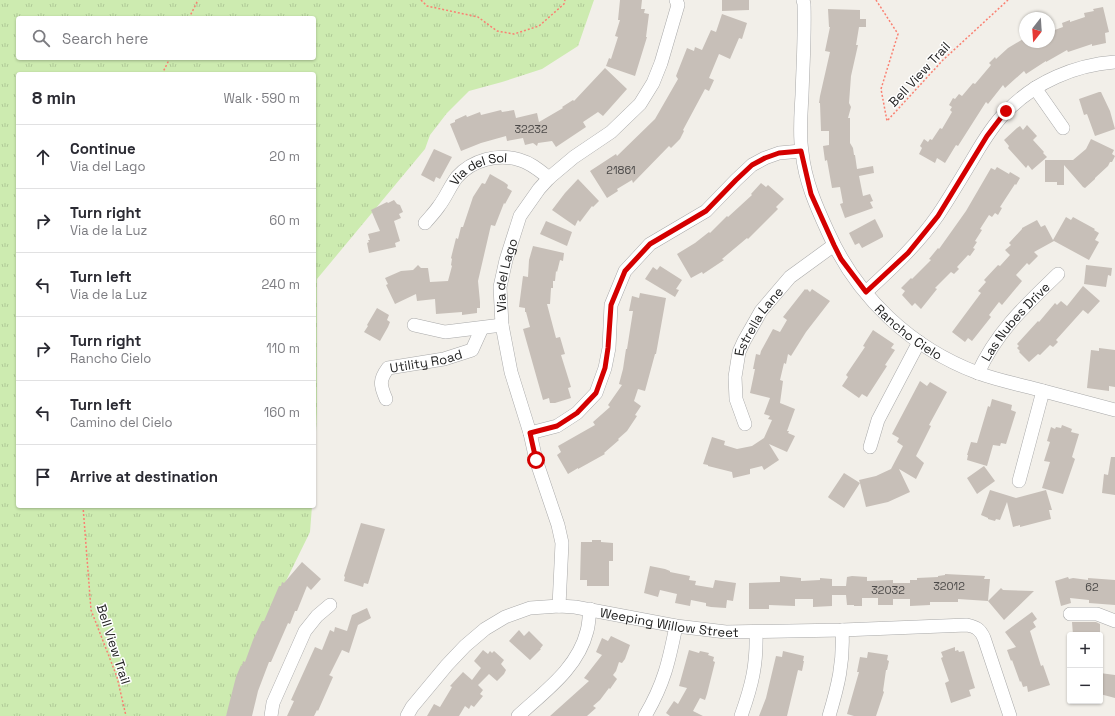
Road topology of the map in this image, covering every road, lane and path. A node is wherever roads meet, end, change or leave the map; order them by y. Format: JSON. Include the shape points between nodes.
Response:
{"nodes":[{"id":1,"x":198,"y":0,"type":"edge"},
{"id":2,"x":421,"y":0,"type":"edge"},
{"id":3,"x":565,"y":0,"type":"edge"},
{"id":4,"x":676,"y":0,"type":"edge"},
{"id":5,"x":803,"y":0,"type":"edge"},
{"id":6,"x":876,"y":0,"type":"edge"},
{"id":7,"x":1008,"y":0,"type":"edge"},
{"id":8,"x":190,"y":16,"type":"edge"},
{"id":9,"x":169,"y":60,"type":"edge"},
{"id":10,"x":1115,"y":62,"type":"edge"},
{"id":11,"x":163,"y":72,"type":"edge"},
{"id":12,"x":1035,"y":88,"type":"junction"},
{"id":13,"x":1063,"y":128,"type":"dead end"},
{"id":14,"x":801,"y":151,"type":"junction"},
{"id":15,"x":549,"y":178,"type":"junction"},
{"id":16,"x":425,"y":223,"type":"dead end"},
{"id":17,"x":834,"y":245,"type":"junction"},
{"id":18,"x":1058,"y":274,"type":"dead end"},
{"id":19,"x":866,"y":292,"type":"junction"},
{"id":20,"x":414,"y":325,"type":"dead end"},
{"id":21,"x":502,"y":325,"type":"junction"},
{"id":22,"x":482,"y":328,"type":"junction"},
{"id":23,"x":919,"y":342,"type":"junction"},
{"id":24,"x":978,"y":373,"type":"junction"},
{"id":25,"x":1043,"y":391,"type":"junction"},
{"id":26,"x":386,"y":399,"type":"dead end"},
{"id":27,"x":1115,"y":410,"type":"edge"},
{"id":28,"x":744,"y":424,"type":"dead end"},
{"id":29,"x":530,"y":433,"type":"junction"},
{"id":30,"x":870,"y":446,"type":"dead end"},
{"id":31,"x":1019,"y":481,"type":"dead end"},
{"id":32,"x":83,"y":508,"type":"edge"},
{"id":33,"x":330,"y":605,"type":"dead end"},
{"id":34,"x":559,"y":606,"type":"junction"},
{"id":35,"x":590,"y":609,"type":"junction"},
{"id":36,"x":1070,"y":614,"type":"dead end"},
{"id":37,"x":1115,"y":621,"type":"edge"},
{"id":38,"x":676,"y":626,"type":"junction"},
{"id":39,"x":842,"y":630,"type":"junction"},
{"id":40,"x":756,"y":632,"type":"junction"},
{"id":41,"x":126,"y":716,"type":"edge"},
{"id":42,"x":271,"y":716,"type":"edge"},
{"id":43,"x":407,"y":716,"type":"edge"},
{"id":44,"x":518,"y":716,"type":"edge"},
{"id":45,"x":645,"y":716,"type":"edge"},
{"id":46,"x":741,"y":716,"type":"edge"},
{"id":47,"x":828,"y":716,"type":"edge"},
{"id":48,"x":1010,"y":716,"type":"edge"}],
"edges":[{"from":1,"to":8,"type":"path"},
{"from":2,"to":3,"type":"path","via":[[427,6],[478,17],[497,31],[514,34],[539,26],[564,4]]},
{"from":4,"to":15,"type":"street","name":"Via del Lago","via":[[678,5],[661,63],[640,104],[611,132]]},
{"from":5,"to":14,"type":"street","name":"Rancho Cielo","via":[[805,31]]},
{"from":6,"to":7,"type":"path","name":"Bell View Trail","via":[[898,34],[881,89],[887,121],[943,60]]},
{"from":9,"to":11,"type":"path"},
{"from":10,"to":12,"type":"street","via":[[1065,72]]},
{"from":12,"to":13,"type":"street"},
{"from":12,"to":19,"type":"street","via":[[1006,111],[987,136],[938,216],[908,253]]},
{"from":14,"to":17,"type":"street","name":"Rancho Cielo","via":[[811,194]]},
{"from":14,"to":29,"type":"street","via":[[779,153],[752,165],[706,211],[650,244],[625,271],[611,305],[605,368],[596,393],[577,413],[557,426]]},
{"from":15,"to":16,"type":"street","name":"Via del Sol","via":[[521,160],[502,157],[476,163],[458,176],[438,208]]},
{"from":15,"to":21,"type":"street","name":"Via del Lago","via":[[520,216],[500,286]]},
{"from":17,"to":19,"type":"street","name":"Rancho Cielo","via":[[841,259]]},
{"from":17,"to":28,"type":"street","name":"Estrella Lane","via":[[790,277],[761,311],[744,341],[739,352],[735,377],[736,399]]},
{"from":18,"to":24,"type":"street","name":"Las Nubes Drive","via":[[1004,329],[985,357]]},
{"from":19,"to":23,"type":"street","name":"Rancho Cielo","via":[[899,328]]},
{"from":20,"to":22,"type":"street","via":[[445,332]]},
{"from":21,"to":22,"type":"street"},
{"from":21,"to":29,"type":"street","name":"Via del Lago","via":[[511,372]]},
{"from":22,"to":26,"type":"street","name":"Utility Road","via":[[472,350],[444,359],[388,368],[381,377]]},
{"from":23,"to":24,"type":"street","name":"Rancho Cielo"},
{"from":23,"to":30,"type":"street","via":[[878,420]]},
{"from":24,"to":25,"type":"street","name":"Rancho Cielo"},
{"from":25,"to":27,"type":"street","name":"Rancho Cielo"},
{"from":25,"to":31,"type":"street"},
{"from":29,"to":34,"type":"street","name":"Via del Lago","via":[[562,542]]},
{"from":32,"to":41,"type":"path","name":"Bell View Trail","via":[[91,610],[117,677]]},
{"from":33,"to":42,"type":"street","via":[[305,631],[272,703]]},
{"from":34,"to":35,"type":"street","name":"Weeping Willow Street"},
{"from":34,"to":43,"type":"street","name":"Weeping Willow Street","via":[[530,608],[485,629],[447,664]]},
{"from":35,"to":38,"type":"street","name":"Weeping Willow Street"},
{"from":35,"to":44,"type":"street","via":[[587,631],[572,663]]},
{"from":36,"to":37,"type":"street","via":[[1097,614]]},
{"from":38,"to":40,"type":"street","name":"Weeping Willow Street","via":[[726,632]]},
{"from":38,"to":45,"type":"street","via":[[662,684]]},
{"from":39,"to":40,"type":"street","name":"Weeping Willow Street"},
{"from":39,"to":47,"type":"street","via":[[839,684]]},
{"from":39,"to":48,"type":"street","name":"Weeping Willow Street","via":[[967,625],[976,627],[982,632]]},
{"from":40,"to":46,"type":"street","via":[[756,666]]}]}
